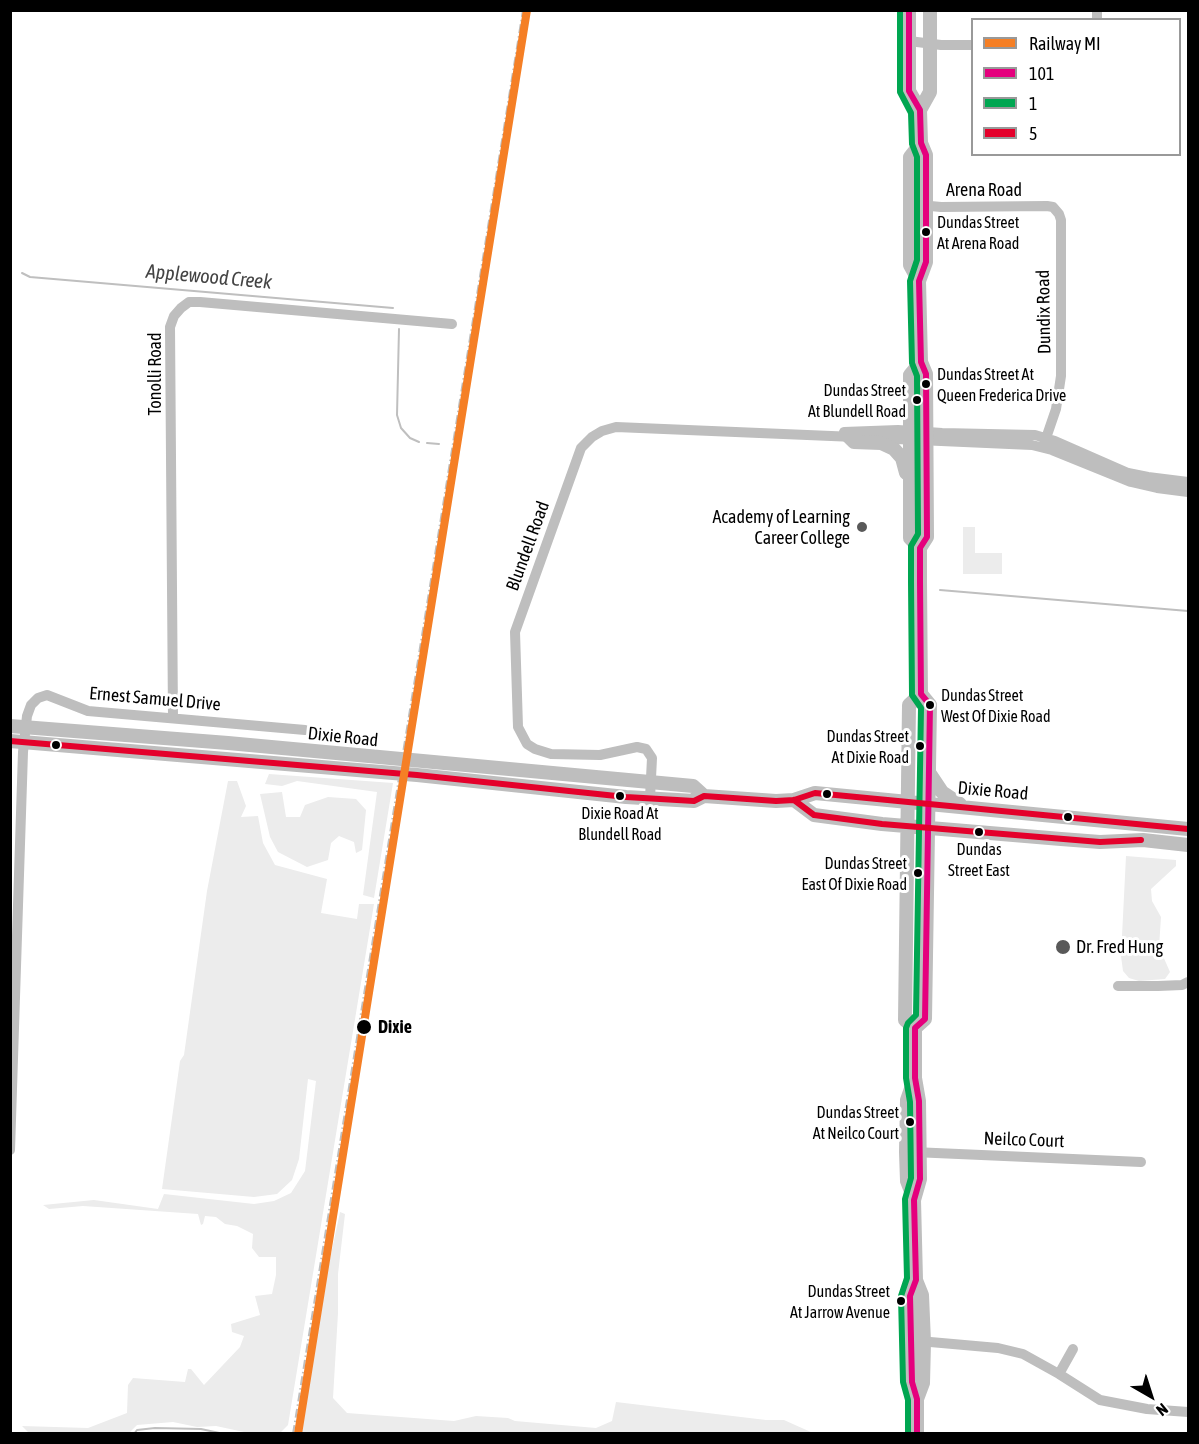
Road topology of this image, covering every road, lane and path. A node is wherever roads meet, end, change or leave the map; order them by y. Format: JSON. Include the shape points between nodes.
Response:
{"nodes":[{"id":1,"x":909,"y":10,"type":"edge"},
{"id":2,"x":930,"y":10,"type":"edge"},
{"id":3,"x":909,"y":41,"type":"junction"},
{"id":4,"x":930,"y":44,"type":"junction"},
{"id":5,"x":971,"y":45,"type":"edge"},
{"id":6,"x":920,"y":110,"type":"junction"},
{"id":7,"x":921,"y":143,"type":"junction"},
{"id":8,"x":909,"y":204,"type":"junction"},
{"id":9,"x":926,"y":205,"type":"junction"},
{"id":10,"x":1057,"y":211,"type":"joint"},
{"id":11,"x":919,"y":281,"type":"junction"},
{"id":12,"x":452,"y":324,"type":"dead end"},
{"id":13,"x":921,"y":362,"type":"junction"},
{"id":14,"x":842,"y":435,"type":"junction"},
{"id":15,"x":910,"y":435,"type":"junction"},
{"id":16,"x":927,"y":436,"type":"junction"},
{"id":17,"x":1044,"y":442,"type":"junction"},
{"id":18,"x":1188,"y":482,"type":"edge"},
{"id":19,"x":910,"y":489,"type":"junction"},
{"id":20,"x":1188,"y":492,"type":"edge"},
{"id":21,"x":920,"y":548,"type":"junction"},
{"id":22,"x":921,"y":694,"type":"junction"},
{"id":23,"x":172,"y":718,"type":"junction"},
{"id":24,"x":10,"y":726,"type":"edge"},
{"id":25,"x":26,"y":727,"type":"junction"},
{"id":26,"x":305,"y":730,"type":"dead end"},
{"id":27,"x":17,"y":742,"type":"edge"},
{"id":28,"x":228,"y":743,"type":"junction"},
{"id":29,"x":225,"y":760,"type":"junction"},
{"id":30,"x":909,"y":771,"type":"junction"},
{"id":31,"x":929,"y":771,"type":"junction"},
{"id":32,"x":652,"y":782,"type":"junction"},
{"id":33,"x":704,"y":796,"type":"junction"},
{"id":34,"x":650,"y":798,"type":"junction"},
{"id":35,"x":882,"y":799,"type":"junction"},
{"id":36,"x":794,"y":800,"type":"junction"},
{"id":37,"x":908,"y":802,"type":"junction"},
{"id":38,"x":929,"y":803,"type":"junction"},
{"id":39,"x":964,"y":806,"type":"junction"},
{"id":40,"x":882,"y":824,"type":"junction"},
{"id":41,"x":908,"y":826,"type":"junction"},
{"id":42,"x":928,"y":828,"type":"junction"},
{"id":43,"x":1188,"y":829,"type":"edge"},
{"id":44,"x":953,"y":830,"type":"junction"},
{"id":45,"x":1188,"y":845,"type":"edge"},
{"id":46,"x":907,"y":851,"type":"junction"},
{"id":47,"x":928,"y":851,"type":"junction"},
{"id":48,"x":1188,"y":982,"type":"edge"},
{"id":49,"x":1119,"y":986,"type":"dead end"},
{"id":50,"x":915,"y":1028,"type":"junction"},
{"id":51,"x":10,"y":1150,"type":"edge"},
{"id":52,"x":913,"y":1152,"type":"junction"},
{"id":53,"x":1141,"y":1162,"type":"dead end"},
{"id":54,"x":917,"y":1341,"type":"junction"},
{"id":55,"x":1073,"y":1349,"type":"dead end"},
{"id":56,"x":1059,"y":1374,"type":"junction"},
{"id":57,"x":1188,"y":1412,"type":"edge"},
{"id":58,"x":917,"y":1434,"type":"edge"}],
"edges":[{"from":1,"to":3,"type":"main road"},
{"from":2,"to":4,"type":"main road"},
{"from":3,"to":4,"type":"street"},
{"from":3,"to":6,"type":"main road","via":[[909,91]]},
{"from":4,"to":5,"type":"street"},
{"from":4,"to":6,"type":"main road","via":[[930,92]]},
{"from":6,"to":7,"type":"main road"},
{"from":7,"to":8,"type":"main road","via":[[910,157]]},
{"from":7,"to":9,"type":"main road","via":[[926,155]]},
{"from":8,"to":9,"type":"street","name":"Arena Road"},
{"from":8,"to":11,"type":"main road","via":[[910,265]]},
{"from":9,"to":10,"type":"street","name":"Arena Road","via":[[1047,206]]},
{"from":9,"to":11,"type":"main road","via":[[926,262]]},
{"from":10,"to":17,"type":"street","name":"Dundix Road","via":[[1061,220],[1061,376],[1056,409]]},
{"from":11,"to":13,"type":"main road"},
{"from":12,"to":23,"type":"street","name":"Tonolli Road","via":[[200,302],[189,302],[174,316]]},
{"from":13,"to":15,"type":"main road","via":[[910,375]]},
{"from":13,"to":16,"type":"main road","via":[[926,374]]},
{"from":14,"to":15,"type":"street","name":"Blundell Road","via":[[846,431]]},
{"from":14,"to":19,"type":"main road","via":[[854,442],[881,443],[894,449],[904,463]]},
{"from":14,"to":32,"type":"street","name":"Blundell Road","via":[[616,428],[602,431],[581,448],[515,632],[518,727],[527,744],[551,754],[600,755],[643,748],[652,758]]},
{"from":15,"to":16,"type":"street","name":"Blundell Road"},
{"from":15,"to":19,"type":"main road"},
{"from":16,"to":17,"type":"street","name":"Blundell Road","via":[[1019,434]]},
{"from":16,"to":21,"type":"main road","via":[[927,537]]},
{"from":17,"to":18,"type":"street","via":[[1128,473]]},
{"from":17,"to":20,"type":"street","via":[[1131,482]]},
{"from":19,"to":21,"type":"main road","via":[[910,538]]},
{"from":21,"to":22,"type":"main road"},
{"from":22,"to":30,"type":"main road","via":[[909,705]]},
{"from":22,"to":31,"type":"main road","via":[[930,705]]},
{"from":23,"to":25,"type":"street","name":"Ernest Samuel Drive","via":[[88,711],[47,695],[31,705]]},
{"from":23,"to":26,"type":"street","name":"Ernest Samuel Drive"},
{"from":24,"to":25,"type":"main road","name":"Dixie Road"},
{"from":25,"to":27,"type":"street"},
{"from":25,"to":28,"type":"main road","name":"Dixie Road"},
{"from":27,"to":29,"type":"main road","name":"Dixie Road"},
{"from":27,"to":51,"type":"street"},
{"from":28,"to":29,"type":"main road"},
{"from":28,"to":32,"type":"main road","name":"Dixie Road"},
{"from":29,"to":34,"type":"main road","name":"Dixie Road"},
{"from":30,"to":35,"type":"main road","via":[[898,789]]},
{"from":30,"to":37,"type":"main road"},
{"from":31,"to":38,"type":"main road"},
{"from":31,"to":39,"type":"main road","via":[[942,792]]},
{"from":32,"to":33,"type":"main road","name":"Dixie Road","via":[[693,786]]},
{"from":32,"to":34,"type":"street","name":"Blundell Road"},
{"from":33,"to":34,"type":"main road","name":"Dixie Road","via":[[694,801]]},
{"from":33,"to":36,"type":"main road","name":"Dixie Road"},
{"from":35,"to":36,"type":"main road","name":"Dixie Road","via":[[815,793]]},
{"from":35,"to":37,"type":"main road","name":"Dixie Road"},
{"from":36,"to":40,"type":"main road","via":[[814,815]]},
{"from":37,"to":38,"type":"main road","name":"Dixie Road"},
{"from":37,"to":41,"type":"main road"},
{"from":38,"to":39,"type":"main road","name":"Dixie Road"},
{"from":38,"to":42,"type":"main road"},
{"from":39,"to":43,"type":"main road","name":"Dixie Road"},
{"from":40,"to":41,"type":"main road"},
{"from":40,"to":46,"type":"main road","via":[[898,836]]},
{"from":41,"to":42,"type":"main road"},
{"from":41,"to":46,"type":"main road"},
{"from":42,"to":44,"type":"main road"},
{"from":42,"to":47,"type":"main road"},
{"from":44,"to":45,"type":"main road"},
{"from":44,"to":47,"type":"main road"},
{"from":46,"to":50,"type":"main road","via":[[905,1020]]},
{"from":47,"to":50,"type":"main road","via":[[925,1019]]},
{"from":48,"to":49,"type":"street"},
{"from":50,"to":52,"type":"main road","via":[[915,1078],[907,1100]]},
{"from":52,"to":53,"type":"street","name":"Neilco Court"},
{"from":52,"to":54,"type":"main road","via":[[907,1181],[914,1200],[916,1280],[922,1295]]},
{"from":54,"to":56,"type":"street","via":[[1006,1350],[1023,1354]]},
{"from":54,"to":58,"type":"main road","via":[[923,1383],[917,1399]]},
{"from":55,"to":56,"type":"street"},
{"from":56,"to":57,"type":"street","via":[[1100,1400]]}]}
